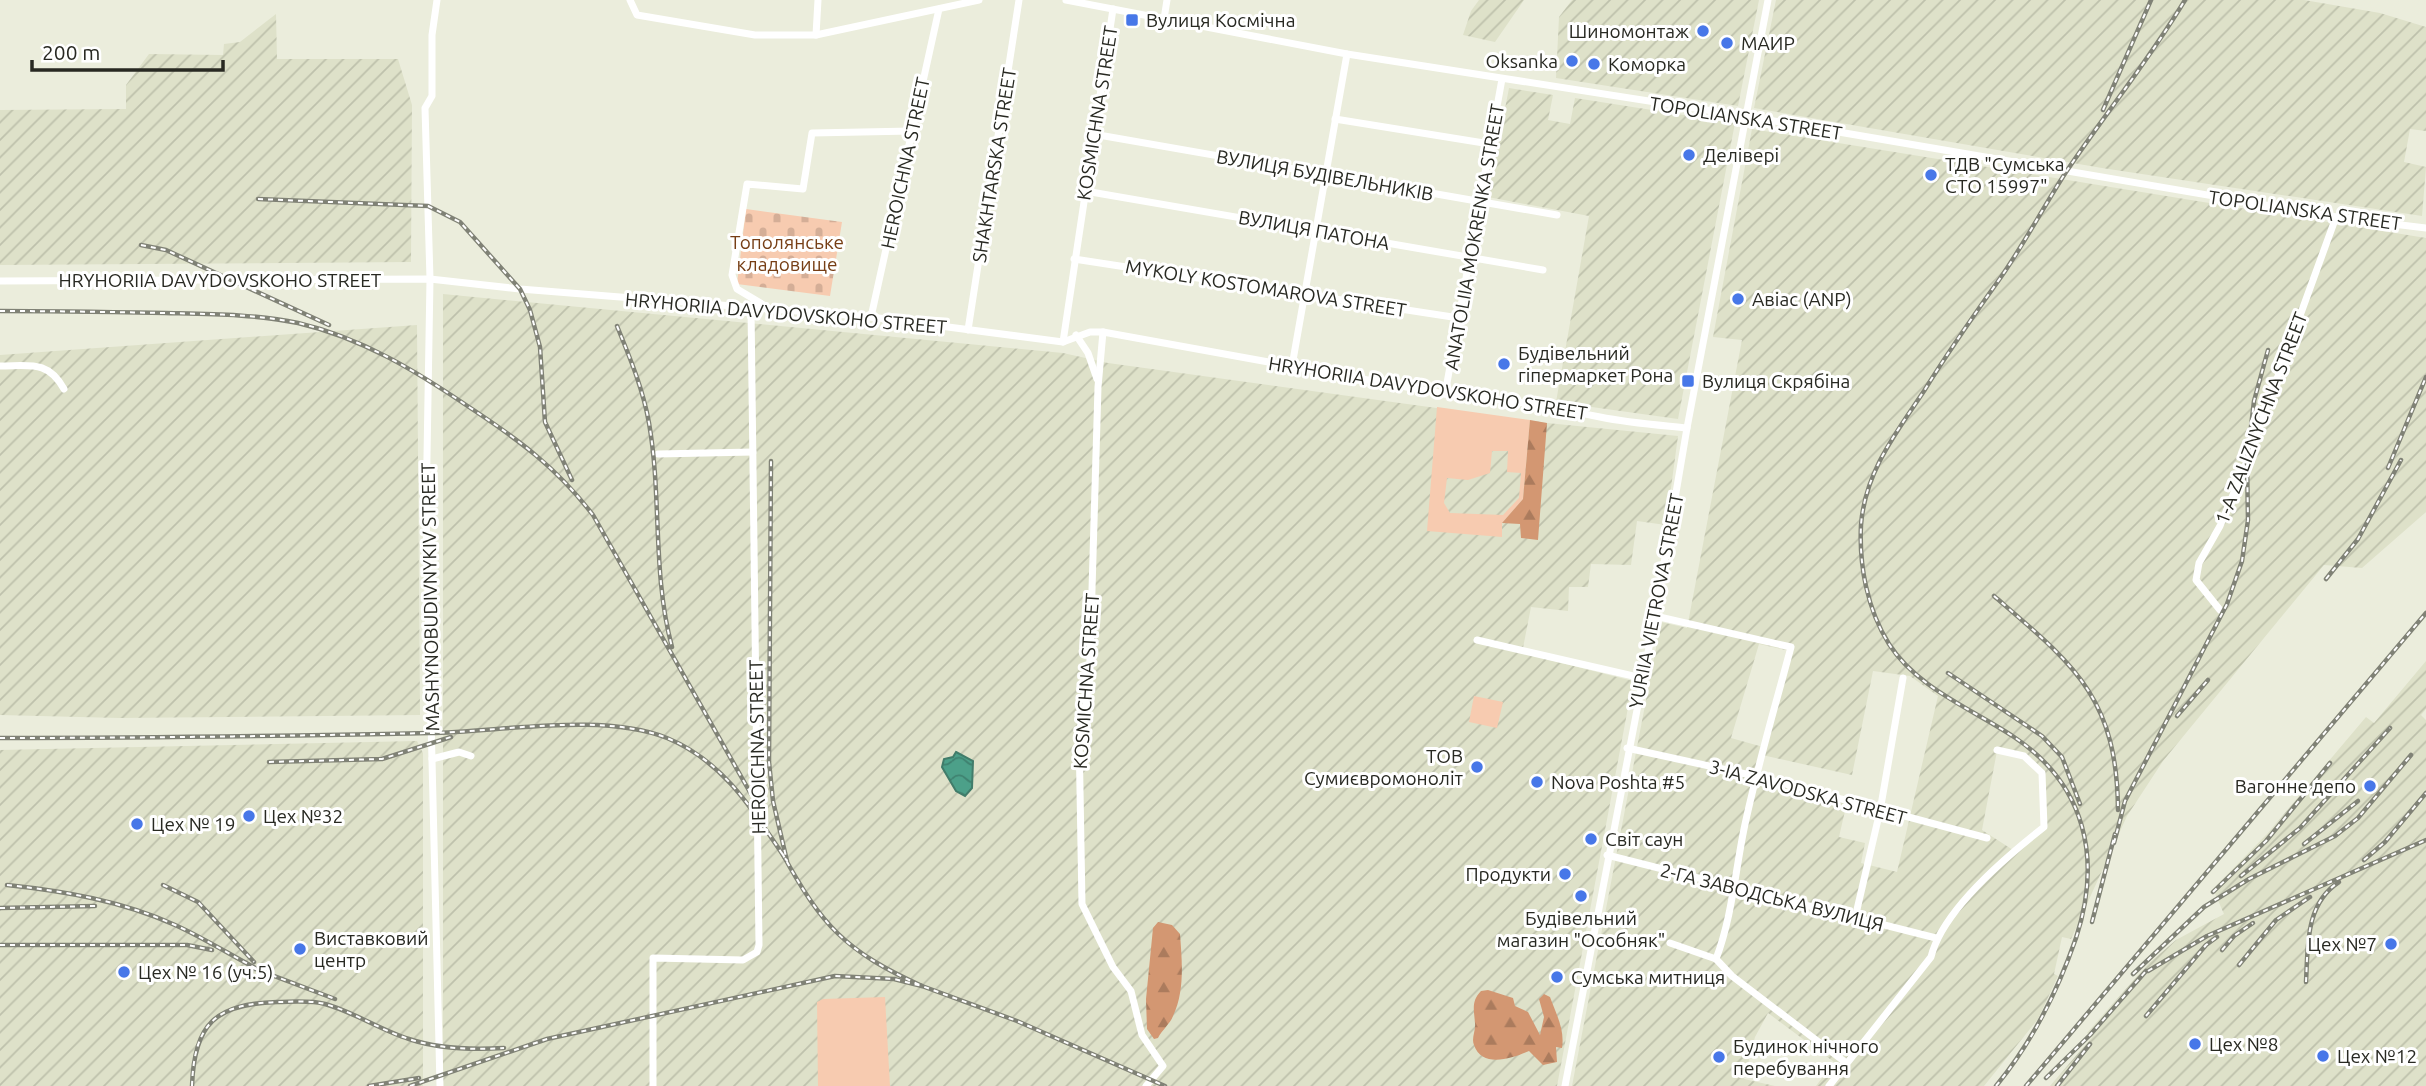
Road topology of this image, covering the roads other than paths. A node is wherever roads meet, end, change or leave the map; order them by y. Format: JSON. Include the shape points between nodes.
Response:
{"nodes":[{"id":1,"x":438,"y":0,"type":"edge"},
{"id":2,"x":630,"y":0,"type":"edge"},
{"id":3,"x":818,"y":0,"type":"edge"},
{"id":4,"x":979,"y":0,"type":"edge"},
{"id":5,"x":1019,"y":0,"type":"edge"},
{"id":6,"x":1066,"y":0,"type":"edge"},
{"id":7,"x":1167,"y":0,"type":"edge"},
{"id":8,"x":1768,"y":0,"type":"edge"},
{"id":9,"x":939,"y":9,"type":"junction"},
{"id":10,"x":1113,"y":9,"type":"junction"},
{"id":11,"x":1164,"y":19,"type":"junction"},
{"id":12,"x":816,"y":35,"type":"junction"},
{"id":13,"x":1347,"y":54,"type":"junction"},
{"id":14,"x":1502,"y":79,"type":"junction"},
{"id":15,"x":1745,"y":116,"type":"junction"},
{"id":16,"x":1335,"y":119,"type":"junction"},
{"id":17,"x":912,"y":131,"type":"junction"},
{"id":18,"x":1093,"y":134,"type":"junction"},
{"id":19,"x":1490,"y":144,"type":"junction"},
{"id":20,"x":1326,"y":174,"type":"junction"},
{"id":21,"x":1085,"y":191,"type":"junction"},
{"id":22,"x":1480,"y":202,"type":"junction"},
{"id":23,"x":1557,"y":215,"type":"dead end"},
{"id":24,"x":2336,"y":217,"type":"junction"},
{"id":25,"x":2426,"y":228,"type":"edge"},
{"id":26,"x":1316,"y":230,"type":"junction"},
{"id":27,"x":1470,"y":258,"type":"junction"},
{"id":28,"x":1074,"y":259,"type":"junction"},
{"id":29,"x":1543,"y":270,"type":"dead end"},
{"id":30,"x":430,"y":279,"type":"junction"},
{"id":31,"x":0,"y":281,"type":"edge"},
{"id":32,"x":1305,"y":292,"type":"junction"},
{"id":33,"x":751,"y":307,"type":"junction"},
{"id":34,"x":769,"y":309,"type":"junction"},
{"id":35,"x":871,"y":317,"type":"junction"},
{"id":36,"x":1459,"y":317,"type":"junction"},
{"id":37,"x":968,"y":330,"type":"junction"},
{"id":38,"x":1103,"y":332,"type":"junction"},
{"id":39,"x":1076,"y":335,"type":"junction"},
{"id":40,"x":1063,"y":342,"type":"junction"},
{"id":41,"x":0,"y":366,"type":"edge"},
{"id":42,"x":1292,"y":366,"type":"junction"},
{"id":43,"x":1098,"y":387,"type":"junction"},
{"id":44,"x":64,"y":389,"type":"dead end"},
{"id":45,"x":1445,"y":394,"type":"junction"},
{"id":46,"x":1687,"y":428,"type":"junction"},
{"id":47,"x":752,"y":452,"type":"junction"},
{"id":48,"x":658,"y":454,"type":"dead end"},
{"id":49,"x":2220,"y":610,"type":"dead end"},
{"id":50,"x":1655,"y":616,"type":"junction"},
{"id":51,"x":1477,"y":640,"type":"dead end"},
{"id":52,"x":1642,"y":678,"type":"junction"},
{"id":53,"x":1903,"y":678,"type":"dead end"},
{"id":54,"x":1628,"y":748,"type":"junction"},
{"id":55,"x":1997,"y":750,"type":"dead end"},
{"id":56,"x":471,"y":756,"type":"dead end"},
{"id":57,"x":432,"y":759,"type":"junction"},
{"id":58,"x":1755,"y":776,"type":"junction"},
{"id":59,"x":1880,"y":811,"type":"junction"},
{"id":60,"x":1987,"y":838,"type":"dead end"},
{"id":61,"x":1608,"y":855,"type":"junction"},
{"id":62,"x":1732,"y":886,"type":"junction"},
{"id":63,"x":1854,"y":918,"type":"junction"},
{"id":64,"x":1936,"y":938,"type":"junction"},
{"id":65,"x":1670,"y":943,"type":"dead end"},
{"id":66,"x":1716,"y":959,"type":"junction"},
{"id":67,"x":1845,"y":1062,"type":"junction"},
{"id":68,"x":440,"y":1086,"type":"edge"},
{"id":69,"x":653,"y":1086,"type":"edge"},
{"id":70,"x":1146,"y":1086,"type":"edge"},
{"id":71,"x":1565,"y":1086,"type":"edge"},
{"id":72,"x":1829,"y":1086,"type":"edge"}],
"edges":[{"from":1,"to":30,"type":"street","name":"MASHYNOBUDIVNYKIV STREET","via":[[432,35],[432,96],[425,108]]},
{"from":2,"to":12,"type":"street","via":[[637,15],[704,29]]},
{"from":3,"to":12,"type":"street"},
{"from":4,"to":9,"type":"street"},
{"from":5,"to":37,"type":"street","name":"SHAKHTARSKA STREET"},
{"from":6,"to":10,"type":"street","name":"TOPOLIANSKA STREET"},
{"from":7,"to":11,"type":"street"},
{"from":8,"to":15,"type":"street","name":"YURIIA VIETROVA STREET"},
{"from":9,"to":12,"type":"street"},
{"from":9,"to":17,"type":"street","name":"HEROICHNA STREET"},
{"from":10,"to":11,"type":"street","name":"TOPOLIANSKA STREET"},
{"from":10,"to":18,"type":"street","name":"KOSMICHNA STREET"},
{"from":11,"to":13,"type":"street","name":"TOPOLIANSKA STREET"},
{"from":13,"to":14,"type":"street","name":"TOPOLIANSKA STREET"},
{"from":13,"to":16,"type":"street"},
{"from":14,"to":15,"type":"street","name":"TOPOLIANSKA STREET"},
{"from":14,"to":19,"type":"street","name":"ANATOLIIA MOKRENKA STREET"},
{"from":15,"to":24,"type":"street","name":"TOPOLIANSKA STREET"},
{"from":15,"to":46,"type":"street","name":"YURIIA VIETROVA STREET"},
{"from":16,"to":19,"type":"street"},
{"from":16,"to":20,"type":"street"},
{"from":17,"to":34,"type":"street","via":[[812,133],[803,189],[747,184],[732,275],[737,289]]},
{"from":17,"to":35,"type":"street","name":"HEROICHNA STREET"},
{"from":18,"to":20,"type":"street","name":"ВУЛИЦЯ БУДІВЕЛЬНИКІВ"},
{"from":18,"to":21,"type":"street","name":"KOSMICHNA STREET"},
{"from":19,"to":22,"type":"street","name":"ANATOLIIA MOKRENKA STREET"},
{"from":20,"to":22,"type":"street","name":"ВУЛИЦЯ БУДІВЕЛЬНИКІВ"},
{"from":20,"to":26,"type":"street"},
{"from":21,"to":26,"type":"street","name":"ВУЛИЦЯ ПАТОНА"},
{"from":21,"to":28,"type":"street","name":"KOSMICHNA STREET"},
{"from":22,"to":23,"type":"street","name":"ВУЛИЦЯ БУДІВЕЛЬНИКІВ"},
{"from":22,"to":27,"type":"street","name":"ANATOLIIA MOKRENKA STREET"},
{"from":24,"to":25,"type":"street","name":"TOPOLIANSKA STREET"},
{"from":24,"to":49,"type":"street","name":"1-A ZALIZNYCHNA STREET","via":[[2247,461],[2199,564],[2196,580]]},
{"from":26,"to":27,"type":"street","name":"ВУЛИЦЯ ПАТОНА"},
{"from":26,"to":32,"type":"street"},
{"from":27,"to":29,"type":"street","name":"ВУЛИЦЯ ПАТОНА"},
{"from":27,"to":36,"type":"street","name":"ANATOLIIA MOKRENKA STREET"},
{"from":28,"to":32,"type":"street","name":"MYKOLY KOSTOMAROVA STREET"},
{"from":28,"to":40,"type":"street","name":"KOSMICHNA STREET"},
{"from":30,"to":31,"type":"street","name":"HRYHORIIA DAVYDOVSKOHO STREET"},
{"from":30,"to":33,"type":"street","name":"HRYHORIIA DAVYDOVSKOHO STREET"},
{"from":30,"to":57,"type":"street","name":"MASHYNOBUDIVNYKIV STREET","via":[[426,516]]},
{"from":32,"to":36,"type":"street","name":"MYKOLY KOSTOMAROVA STREET"},
{"from":32,"to":42,"type":"street"},
{"from":33,"to":34,"type":"street","name":"HRYHORIIA DAVYDOVSKOHO STREET"},
{"from":33,"to":47,"type":"street","name":"HEROICHNA STREET"},
{"from":34,"to":35,"type":"street","name":"HRYHORIIA DAVYDOVSKOHO STREET"},
{"from":35,"to":37,"type":"street","name":"HRYHORIIA DAVYDOVSKOHO STREET"},
{"from":36,"to":45,"type":"street","name":"ANATOLIIA MOKRENKA STREET"},
{"from":37,"to":40,"type":"street","name":"HRYHORIIA DAVYDOVSKOHO STREET"},
{"from":38,"to":39,"type":"street","name":"HRYHORIIA DAVYDOVSKOHO STREET"},
{"from":38,"to":42,"type":"street","name":"HRYHORIIA DAVYDOVSKOHO STREET"},
{"from":38,"to":43,"type":"street","name":"KOSMICHNA STREET"},
{"from":39,"to":40,"type":"street","name":"HRYHORIIA DAVYDOVSKOHO STREET"},
{"from":39,"to":43,"type":"street","via":[[1088,353]]},
{"from":41,"to":44,"type":"street","via":[[39,366],[55,373]]},
{"from":42,"to":45,"type":"street","name":"HRYHORIIA DAVYDOVSKOHO STREET"},
{"from":43,"to":70,"type":"street","name":"KOSMICHNA STREET","via":[[1089,691],[1079,732],[1082,904],[1113,967],[1131,991],[1142,1035],[1163,1066]]},
{"from":45,"to":46,"type":"street","name":"HRYHORIIA DAVYDOVSKOHO STREET"},
{"from":46,"to":50,"type":"street","name":"YURIIA VIETROVA STREET"},
{"from":47,"to":48,"type":"street"},
{"from":47,"to":69,"type":"street","name":"HEROICHNA STREET","via":[[759,945],[757,952],[744,960],[653,958]]},
{"from":50,"to":52,"type":"street","name":"YURIIA VIETROVA STREET"},
{"from":50,"to":58,"type":"street","via":[[1791,647]]},
{"from":51,"to":52,"type":"street"},
{"from":52,"to":54,"type":"street","name":"YURIIA VIETROVA STREET"},
{"from":53,"to":59,"type":"street"},
{"from":54,"to":58,"type":"street","name":"3-IA ZAVODSKA STREET"},
{"from":54,"to":61,"type":"street","name":"YURIIA VIETROVA STREET"},
{"from":55,"to":64,"type":"street","via":[[2024,756],[2042,773],[2044,827],[1999,862]]},
{"from":56,"to":57,"type":"street","via":[[459,752]]},
{"from":57,"to":68,"type":"street","name":"MASHYNOBUDIVNYKIV STREET"},
{"from":58,"to":59,"type":"street","name":"3-IA ZAVODSKA STREET"},
{"from":58,"to":62,"type":"street"},
{"from":59,"to":60,"type":"street","name":"3-IA ZAVODSKA STREET"},
{"from":59,"to":63,"type":"street"},
{"from":61,"to":62,"type":"street","name":"2-ГА ЗАВОДСЬКА ВУЛИЦЯ"},
{"from":61,"to":71,"type":"street","name":"YURIIA VIETROVA STREET"},
{"from":62,"to":63,"type":"street","name":"2-ГА ЗАВОДСЬКА ВУЛИЦЯ"},
{"from":62,"to":66,"type":"street","via":[[1729,925]]},
{"from":63,"to":64,"type":"street","name":"2-ГА ЗАВОДСЬКА ВУЛИЦЯ"},
{"from":64,"to":67,"type":"street","via":[[1931,957]]},
{"from":65,"to":66,"type":"street"},
{"from":66,"to":67,"type":"street","via":[[1731,976]]},
{"from":67,"to":72,"type":"street"}]}
